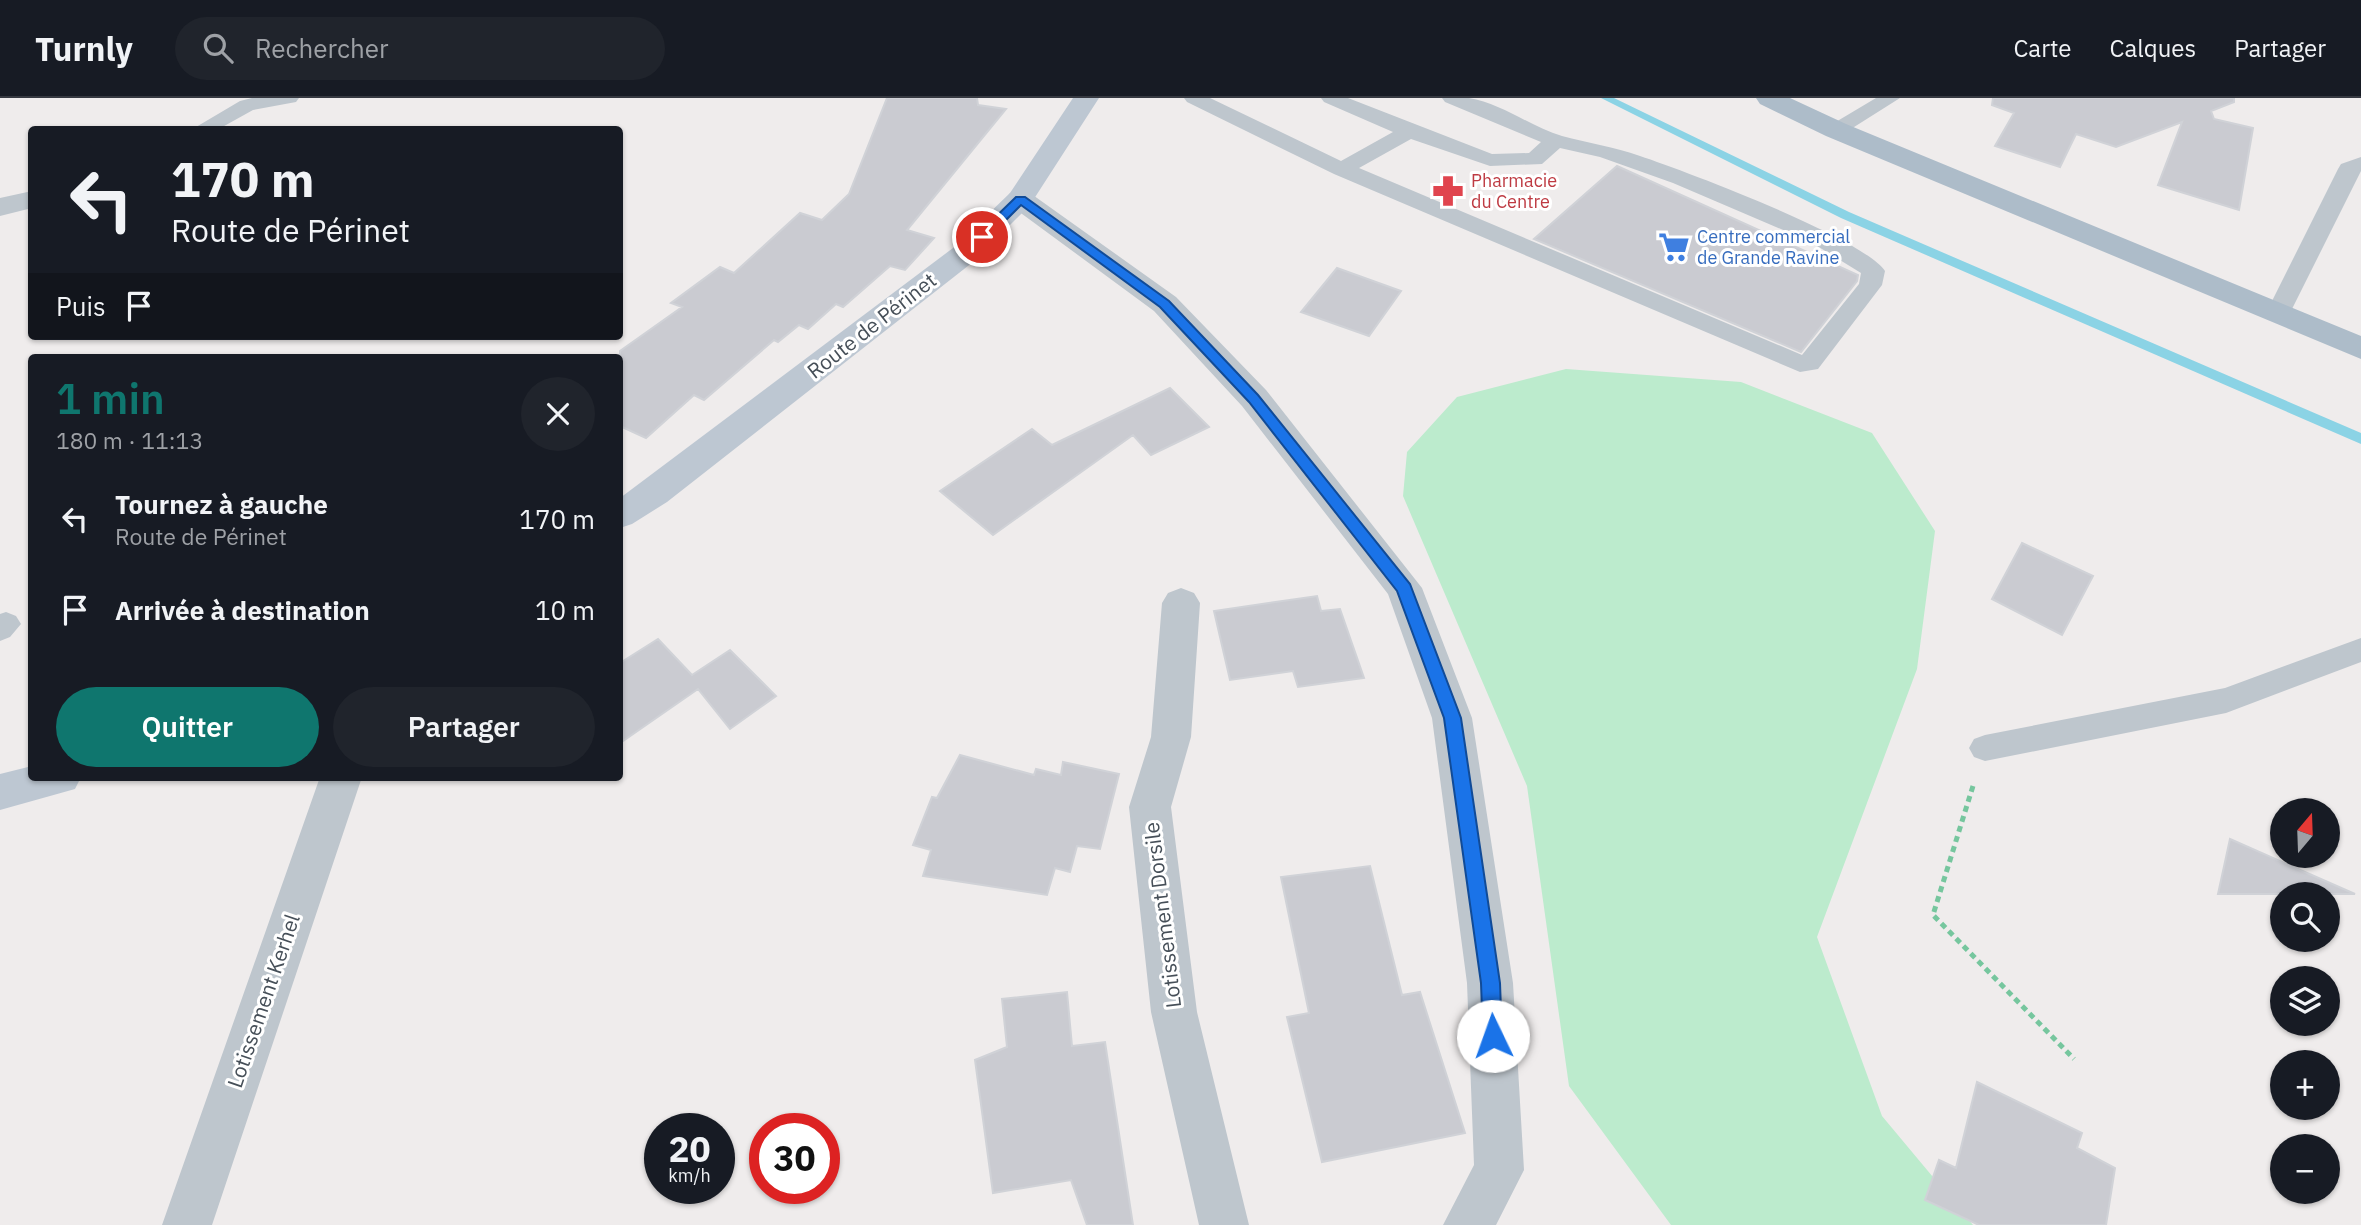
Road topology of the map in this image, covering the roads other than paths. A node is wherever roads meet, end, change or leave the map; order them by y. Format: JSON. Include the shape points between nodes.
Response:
{"nodes":[{"id":1,"x":289,"y":98,"type":"edge"},
{"id":2,"x":1086,"y":98,"type":"edge"},
{"id":3,"x":1194,"y":98,"type":"edge"},
{"id":4,"x":1331,"y":98,"type":"edge"},
{"id":5,"x":1452,"y":98,"type":"edge"},
{"id":6,"x":1769,"y":98,"type":"edge"},
{"id":7,"x":1890,"y":98,"type":"edge"},
{"id":8,"x":208,"y":126,"type":"edge"},
{"id":9,"x":1836,"y":130,"type":"junction"},
{"id":10,"x":1409,"y":131,"type":"junction"},
{"id":11,"x":1556,"y":141,"type":"junction"},
{"id":12,"x":2361,"y":163,"type":"edge"},
{"id":13,"x":1342,"y":169,"type":"junction"},
{"id":14,"x":1020,"y":200,"type":"junction"},
{"id":15,"x":2277,"y":315,"type":"junction"},
{"id":16,"x":2361,"y":348,"type":"edge"},
{"id":17,"x":623,"y":513,"type":"edge"},
{"id":18,"x":1181,"y":603,"type":"dead end"},
{"id":19,"x":2361,"y":650,"type":"edge"},
{"id":20,"x":1985,"y":748,"type":"road end"},
{"id":21,"x":44,"y":781,"type":"edge"},
{"id":22,"x":340,"y":781,"type":"edge"},
{"id":23,"x":0,"y":792,"type":"edge"},
{"id":24,"x":187,"y":1225,"type":"edge"},
{"id":25,"x":1224,"y":1225,"type":"edge"},
{"id":26,"x":1468,"y":1225,"type":"edge"}],
"edges":[{"from":1,"to":8,"type":"lane","via":[[247,105]]},
{"from":2,"to":14,"type":"main road","name":"Route de Périnet"},
{"from":3,"to":13,"type":"lane"},
{"from":4,"to":10,"type":"lane"},
{"from":5,"to":11,"type":"lane"},
{"from":6,"to":9,"type":"main road"},
{"from":7,"to":9,"type":"lane"},
{"from":9,"to":15,"type":"main road"},
{"from":10,"to":11,"type":"lane","via":[[1490,160],[1534,159]]},
{"from":10,"to":13,"type":"lane"},
{"from":11,"to":13,"type":"lane","via":[[1631,157],[1791,226],[1858,257],[1873,271],[1870,285],[1809,363],[1800,365]]},
{"from":12,"to":15,"type":"lane","via":[[2349,169]]},
{"from":14,"to":17,"type":"main road","name":"Route de Périnet","via":[[963,255]]},
{"from":14,"to":26,"type":"street","via":[[1165,304],[1254,398],[1404,588],[1452,718],[1490,983],[1499,1170]]},
{"from":15,"to":16,"type":"main road"},
{"from":18,"to":25,"type":"street","name":"Lotissement Dorsile","via":[[1171,737],[1150,807],[1174,1012]]},
{"from":19,"to":20,"type":"lane","via":[[2226,700]]},
{"from":21,"to":23,"type":"main road"},
{"from":22,"to":24,"type":"street","name":"Lotissement Kerhel"}]}
